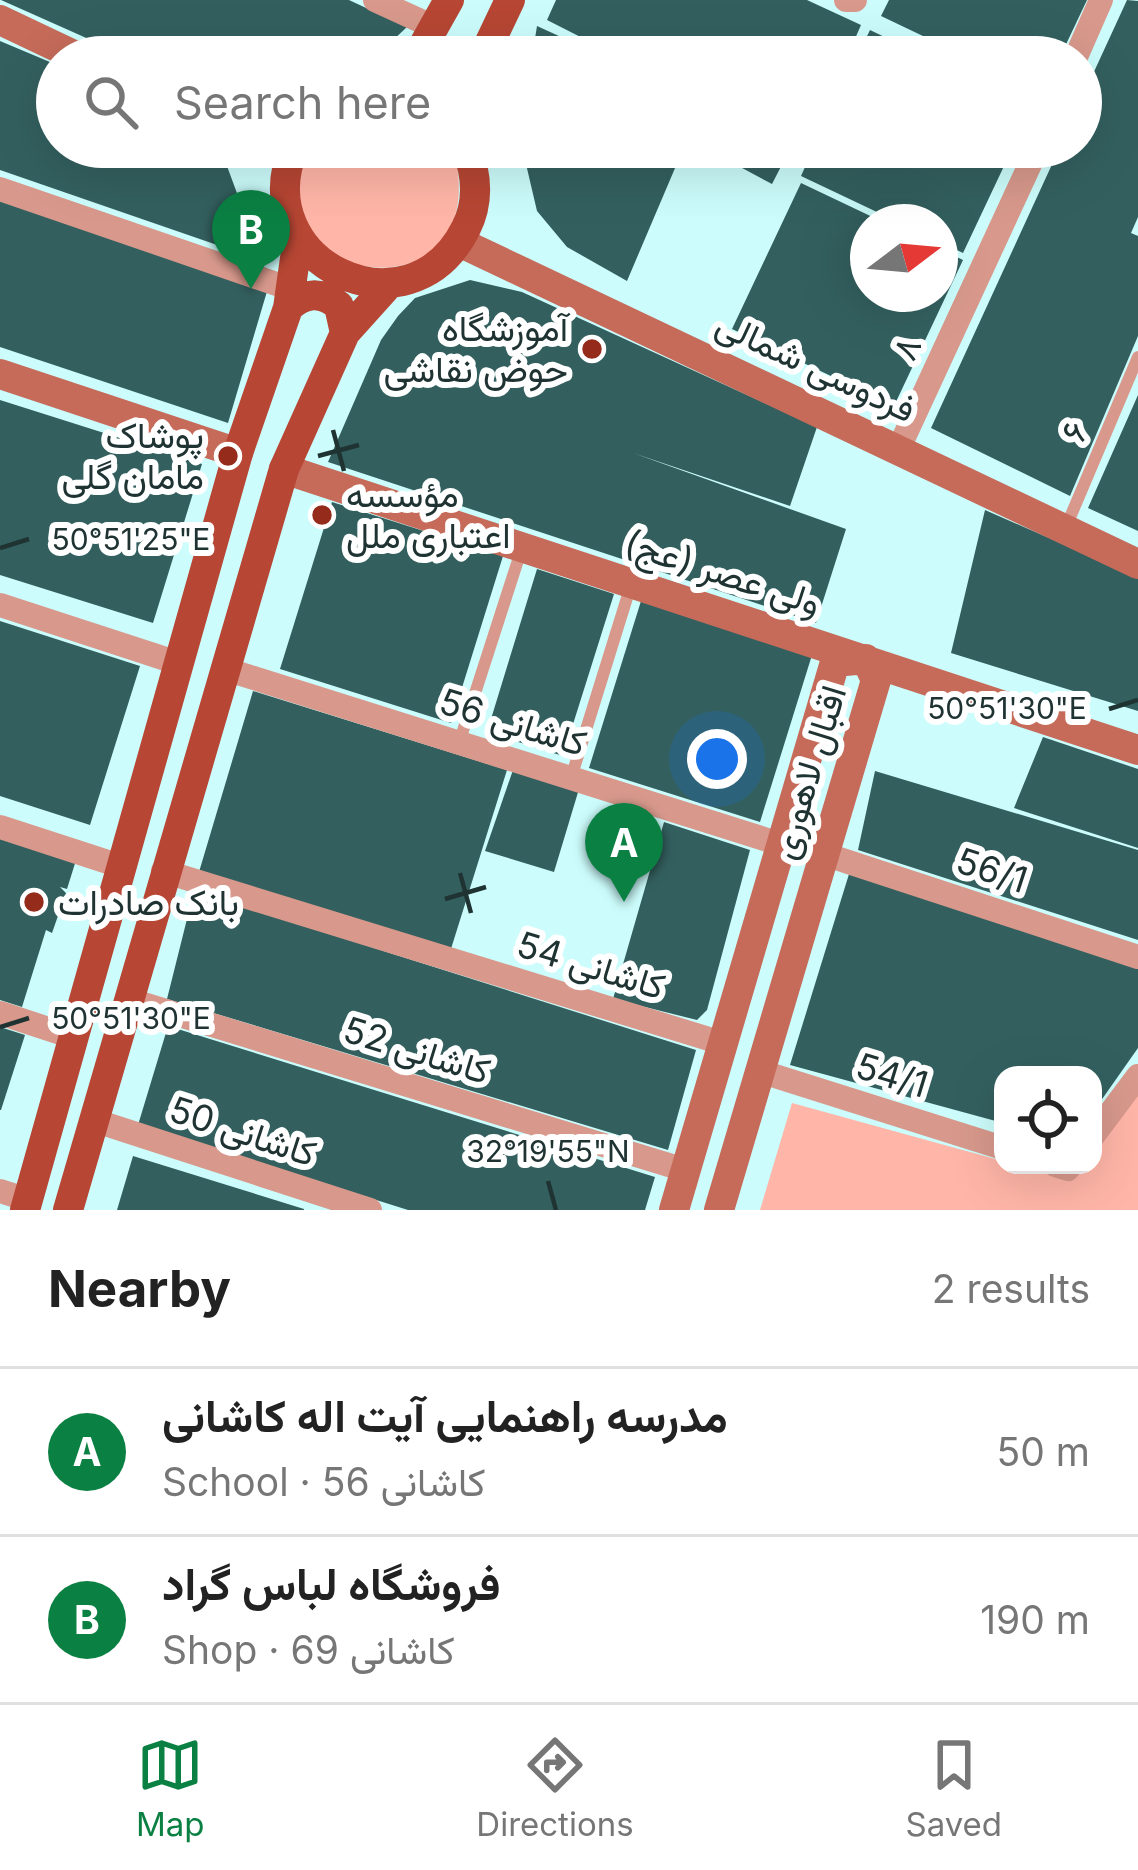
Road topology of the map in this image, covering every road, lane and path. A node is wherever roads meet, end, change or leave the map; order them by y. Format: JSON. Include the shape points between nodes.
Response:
{"nodes":[{"id":1,"x":375,"y":0,"type":"edge"},
{"id":2,"x":510,"y":0,"type":"edge"},
{"id":3,"x":1101,"y":0,"type":"edge"},
{"id":4,"x":0,"y":20,"type":"edge"},
{"id":5,"x":431,"y":36,"type":"edge"},
{"id":6,"x":493,"y":36,"type":"edge"},
{"id":7,"x":1085,"y":36,"type":"edge"},
{"id":8,"x":36,"y":37,"type":"edge"},
{"id":9,"x":285,"y":168,"type":"edge"},
{"id":10,"x":471,"y":168,"type":"edge"},
{"id":11,"x":1027,"y":168,"type":"edge"},
{"id":12,"x":0,"y":189,"type":"edge"},
{"id":13,"x":298,"y":237,"type":"junction"},
{"id":14,"x":459,"y":242,"type":"junction"},
{"id":15,"x":390,"y":283,"type":"junction"},
{"id":16,"x":290,"y":298,"type":"junction"},
{"id":17,"x":346,"y":333,"type":"junction"},
{"id":18,"x":1138,"y":357,"type":"edge"},
{"id":19,"x":0,"y":374,"type":"edge"},
{"id":20,"x":899,"y":448,"type":"junction"},
{"id":21,"x":238,"y":453,"type":"junction"},
{"id":22,"x":284,"y":470,"type":"junction"},
{"id":23,"x":1066,"y":527,"type":"junction"},
{"id":24,"x":522,"y":550,"type":"junction"},
{"id":25,"x":1138,"y":564,"type":"edge"},
{"id":26,"x":631,"y":584,"type":"junction"},
{"id":27,"x":0,"y":604,"type":"edge"},
{"id":28,"x":866,"y":659,"type":"junction"},
{"id":29,"x":178,"y":663,"type":"junction"},
{"id":30,"x":225,"y":669,"type":"junction"},
{"id":31,"x":459,"y":743,"type":"junction"},
{"id":32,"x":1138,"y":749,"type":"edge"},
{"id":33,"x":571,"y":778,"type":"junction"},
{"id":34,"x":0,"y":827,"type":"edge"},
{"id":35,"x":780,"y":844,"type":"junction"},
{"id":36,"x":824,"y":854,"type":"junction"},
{"id":37,"x":120,"y":866,"type":"junction"},
{"id":38,"x":164,"y":872,"type":"junction"},
{"id":39,"x":1138,"y":957,"type":"edge"},
{"id":40,"x":127,"y":999,"type":"junction"},
{"id":41,"x":0,"y":1013,"type":"edge"},
{"id":42,"x":73,"y":1037,"type":"junction"},
{"id":43,"x":722,"y":1043,"type":"junction"},
{"id":44,"x":759,"y":1071,"type":"junction"},
{"id":45,"x":1138,"y":1076,"type":"edge"},
{"id":46,"x":93,"y":1120,"type":"junction"},
{"id":47,"x":1102,"y":1124,"type":"edge"},
{"id":48,"x":994,"y":1145,"type":"edge"},
{"id":49,"x":685,"y":1169,"type":"junction"},
{"id":50,"x":18,"y":1200,"type":"edge"},
{"id":51,"x":68,"y":1210,"type":"edge"},
{"id":52,"x":370,"y":1210,"type":"edge"},
{"id":53,"x":674,"y":1210,"type":"edge"},
{"id":54,"x":719,"y":1210,"type":"edge"}],
"edges":[{"from":1,"to":5,"type":"street"},
{"from":2,"to":6,"type":"main road"},
{"from":3,"to":7,"type":"street"},
{"from":4,"to":8,"type":"main road"},
{"from":9,"to":13,"type":"main road"},
{"from":10,"to":14,"type":"main road","via":[[476,193]]},
{"from":11,"to":20,"type":"street","name":"۸"},
{"from":12,"to":16,"type":"street"},
{"from":13,"to":15,"type":"main road","via":[[337,273]]},
{"from":13,"to":16,"type":"main road"},
{"from":14,"to":15,"type":"main road","via":[[429,271]]},
{"from":14,"to":20,"type":"main road","name":"فردوسی شمالی"},
{"from":15,"to":17,"type":"main road"},
{"from":16,"to":17,"type":"main road","via":[[323,296],[339,306]]},
{"from":16,"to":21,"type":"main road"},
{"from":17,"to":22,"type":"main road"},
{"from":18,"to":23,"type":"lane","name":"۶"},
{"from":19,"to":21,"type":"main road"},
{"from":20,"to":23,"type":"main road","name":"فردوسی شمالی"},
{"from":21,"to":29,"type":"main road"},
{"from":22,"to":24,"type":"main road","name":"ولی عصر (عج)"},
{"from":22,"to":30,"type":"main road"},
{"from":23,"to":25,"type":"main road","name":"فردوسی شمالی"},
{"from":24,"to":26,"type":"main road","name":"ولی عصر (عج)"},
{"from":24,"to":31,"type":"lane"},
{"from":26,"to":28,"type":"main road","name":"ولی عصر (عج)"},
{"from":26,"to":33,"type":"lane"},
{"from":27,"to":29,"type":"street"},
{"from":28,"to":32,"type":"main road","name":"ولی عصر (عج)"},
{"from":28,"to":35,"type":"main road","name":"اقبال لاهوری","via":[[835,662]]},
{"from":28,"to":36,"type":"main road","name":"اقبال لاهوری","via":[[876,680]]},
{"from":29,"to":37,"type":"main road"},
{"from":30,"to":31,"type":"street","name":"کاشانی 56"},
{"from":30,"to":38,"type":"main road"},
{"from":31,"to":33,"type":"street","name":"کاشانی 56"},
{"from":33,"to":35,"type":"street","name":"کاشانی 56"},
{"from":34,"to":37,"type":"street"},
{"from":35,"to":43,"type":"main road","name":"اقبال لاهوری"},
{"from":36,"to":39,"type":"street","name":"56/1"},
{"from":36,"to":44,"type":"main road","name":"اقبال لاهوری"},
{"from":37,"to":42,"type":"main road"},
{"from":38,"to":40,"type":"main road"},
{"from":38,"to":43,"type":"street","name":"کاشانی 54"},
{"from":40,"to":46,"type":"main road"},
{"from":40,"to":49,"type":"street","name":"کاشانی 52"},
{"from":41,"to":42,"type":"street"},
{"from":42,"to":50,"type":"main road"},
{"from":43,"to":49,"type":"main road","name":"اقبال لاهوری"},
{"from":44,"to":48,"type":"street","name":"54/1"},
{"from":44,"to":54,"type":"main road","name":"اقبال لاهوری"},
{"from":45,"to":47,"type":"street"},
{"from":46,"to":51,"type":"main road"},
{"from":46,"to":52,"type":"street","name":"کاشانی 50"},
{"from":49,"to":53,"type":"main road","name":"اقبال لاهوری"}]}
